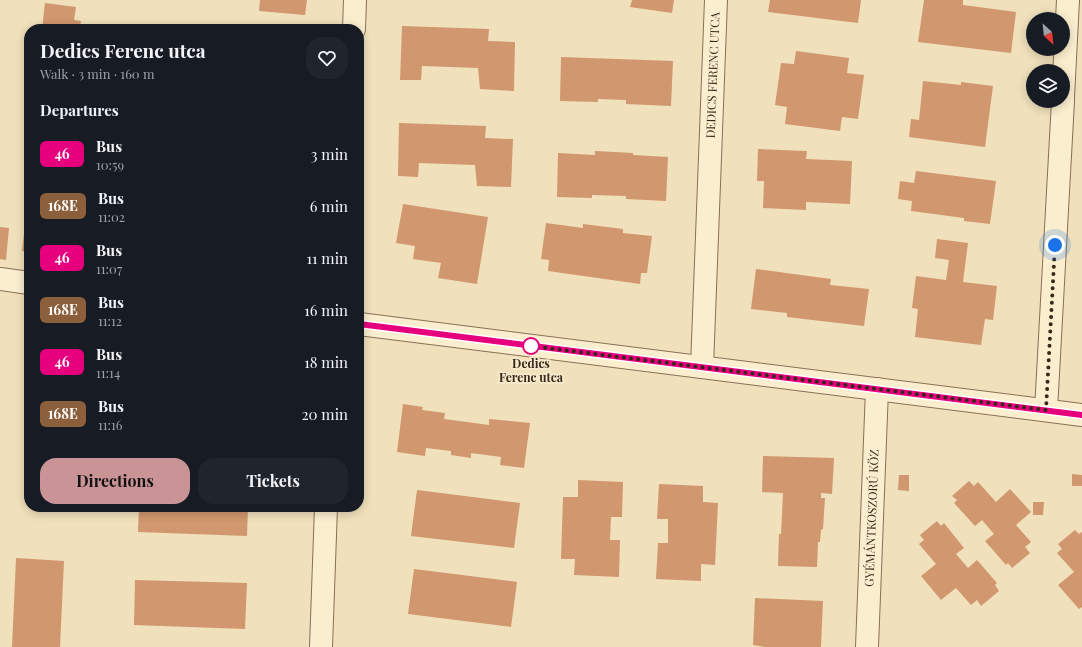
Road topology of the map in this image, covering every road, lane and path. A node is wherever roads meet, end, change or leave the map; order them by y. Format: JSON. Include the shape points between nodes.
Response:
{"nodes":[{"id":1,"x":355,"y":0,"type":"edge"},
{"id":2,"x":716,"y":0,"type":"edge"},
{"id":3,"x":1068,"y":0,"type":"edge"},
{"id":4,"x":354,"y":24,"type":"edge"},
{"id":5,"x":1065,"y":64,"type":"edge"},
{"id":6,"x":1063,"y":108,"type":"edge"},
{"id":7,"x":0,"y":279,"type":"edge"},
{"id":8,"x":24,"y":282,"type":"edge"},
{"id":9,"x":364,"y":325,"type":"edge"},
{"id":10,"x":702,"y":367,"type":"junction"},
{"id":11,"x":877,"y":389,"type":"junction"},
{"id":12,"x":1046,"y":410,"type":"junction"},
{"id":13,"x":1082,"y":415,"type":"edge"},
{"id":14,"x":326,"y":512,"type":"edge"},
{"id":15,"x":321,"y":647,"type":"edge"},
{"id":16,"x":867,"y":647,"type":"edge"}],
"edges":[{"from":1,"to":4,"type":"street"},
{"from":2,"to":10,"type":"street","name":"DEDICS FERENC UTCA"},
{"from":3,"to":5,"type":"street"},
{"from":6,"to":12,"type":"street"},
{"from":7,"to":8,"type":"street"},
{"from":9,"to":10,"type":"street"},
{"from":10,"to":11,"type":"street"},
{"from":11,"to":12,"type":"street"},
{"from":11,"to":16,"type":"street","name":"GYÉMÁNTKOSZORÚ KÖZ"},
{"from":12,"to":13,"type":"street"},
{"from":14,"to":15,"type":"street"}]}
